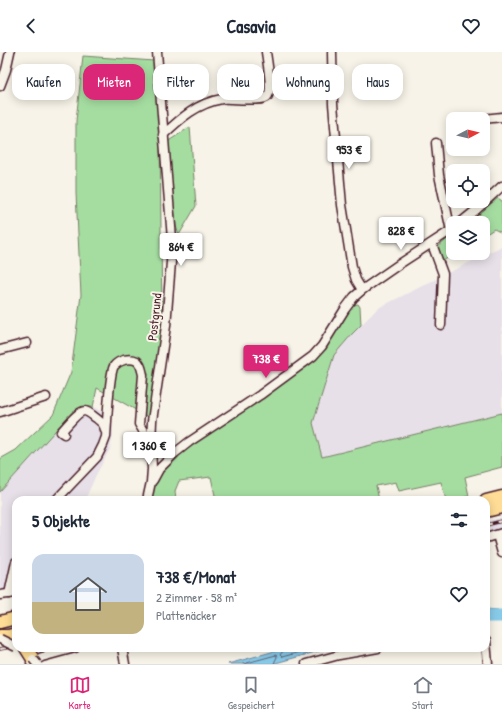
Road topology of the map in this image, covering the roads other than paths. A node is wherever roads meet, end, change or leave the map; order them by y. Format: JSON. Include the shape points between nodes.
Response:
{"nodes":[{"id":1,"x":10,"y":52,"type":"edge"},
{"id":2,"x":157,"y":52,"type":"edge"},
{"id":3,"x":266,"y":52,"type":"edge"},
{"id":4,"x":332,"y":52,"type":"edge"},
{"id":5,"x":0,"y":86,"type":"edge"},
{"id":6,"x":502,"y":117,"type":"edge"},
{"id":7,"x":490,"y":118,"type":"edge"},
{"id":8,"x":163,"y":135,"type":"junction"},
{"id":9,"x":436,"y":144,"type":"dead end"},
{"id":10,"x":502,"y":186,"type":"edge"},
{"id":11,"x":449,"y":216,"type":"edge"},
{"id":12,"x":469,"y":216,"type":"edge"},
{"id":13,"x":446,"y":234,"type":"edge"},
{"id":14,"x":432,"y":244,"type":"junction"},
{"id":15,"x":362,"y":290,"type":"junction"},
{"id":16,"x":441,"y":325,"type":"dead end"},
{"id":17,"x":27,"y":343,"type":"dead end"},
{"id":18,"x":0,"y":350,"type":"edge"},
{"id":19,"x":46,"y":396,"type":"dead end"},
{"id":20,"x":0,"y":412,"type":"edge"},
{"id":21,"x":64,"y":434,"type":"dead end"},
{"id":22,"x":106,"y":437,"type":"junction"},
{"id":23,"x":151,"y":444,"type":"junction"},
{"id":24,"x":152,"y":482,"type":"junction"},
{"id":25,"x":60,"y":496,"type":"edge"},
{"id":26,"x":148,"y":496,"type":"edge"},
{"id":27,"x":502,"y":497,"type":"edge"},
{"id":28,"x":490,"y":500,"type":"edge"},
{"id":29,"x":502,"y":506,"type":"edge"},
{"id":30,"x":490,"y":510,"type":"edge"},
{"id":31,"x":499,"y":534,"type":"edge"},
{"id":32,"x":502,"y":553,"type":"edge"},
{"id":33,"x":12,"y":593,"type":"edge"},
{"id":34,"x":0,"y":595,"type":"edge"},
{"id":35,"x":12,"y":611,"type":"edge"},
{"id":36,"x":0,"y":614,"type":"edge"},
{"id":37,"x":12,"y":619,"type":"edge"},
{"id":38,"x":0,"y":622,"type":"edge"},
{"id":39,"x":12,"y":635,"type":"edge"},
{"id":40,"x":0,"y":636,"type":"edge"},
{"id":41,"x":0,"y":639,"type":"edge"},
{"id":42,"x":12,"y":645,"type":"edge"},
{"id":43,"x":22,"y":652,"type":"edge"},
{"id":44,"x":28,"y":652,"type":"edge"},
{"id":45,"x":60,"y":652,"type":"edge"},
{"id":46,"x":123,"y":652,"type":"edge"},
{"id":47,"x":356,"y":652,"type":"edge"},
{"id":48,"x":487,"y":652,"type":"edge"},
{"id":49,"x":339,"y":655,"type":"junction"},
{"id":50,"x":33,"y":662,"type":"edge"},
{"id":51,"x":125,"y":664,"type":"edge"},
{"id":52,"x":306,"y":664,"type":"edge"},
{"id":53,"x":342,"y":664,"type":"edge"},
{"id":54,"x":488,"y":664,"type":"edge"}],
"edges":[{"from":1,"to":5,"type":"street"},
{"from":2,"to":8,"type":"street","name":"Postgrund"},
{"from":3,"to":8,"type":"street","via":[[270,85],[267,97],[256,100],[222,99],[199,106],[182,117]]},
{"from":4,"to":15,"type":"street","via":[[333,104],[342,205],[352,267]]},
{"from":6,"to":7,"type":"street"},
{"from":8,"to":23,"type":"street","name":"Postgrund","via":[[171,228],[171,262],[166,326]]},
{"from":9,"to":11,"type":"street","via":[[439,175]]},
{"from":10,"to":12,"type":"street"},
{"from":13,"to":14,"type":"street"},
{"from":14,"to":15,"type":"street"},
{"from":14,"to":16,"type":"street","via":[[442,274]]},
{"from":15,"to":24,"type":"street","via":[[344,309],[322,346],[313,356],[174,452]]},
{"from":17,"to":18,"type":"street"},
{"from":19,"to":20,"type":"street"},
{"from":21,"to":22,"type":"street","via":[[61,432],[79,413],[85,411],[104,424]]},
{"from":22,"to":23,"type":"street","via":[[110,381],[114,366],[121,360],[129,359],[137,361],[141,367],[143,375],[139,424]]},
{"from":22,"to":25,"type":"street","via":[[97,458]]},
{"from":23,"to":24,"type":"street","name":"Postgrund"},
{"from":24,"to":26,"type":"street","name":"Postgrund"},
{"from":27,"to":28,"type":"highway"},
{"from":29,"to":30,"type":"highway"},
{"from":31,"to":32,"type":"street"},
{"from":33,"to":34,"type":"street"},
{"from":35,"to":36,"type":"highway"},
{"from":37,"to":38,"type":"highway"},
{"from":39,"to":40,"type":"highway"},
{"from":41,"to":42,"type":"street","bridge":true},
{"from":43,"to":50,"type":"street"},
{"from":44,"to":50,"type":"highway"},
{"from":45,"to":50,"type":"street"},
{"from":46,"to":51,"type":"street"},
{"from":47,"to":49,"type":"street"},
{"from":48,"to":54,"type":"street"},
{"from":49,"to":52,"type":"street"},
{"from":49,"to":53,"type":"street"}]}
